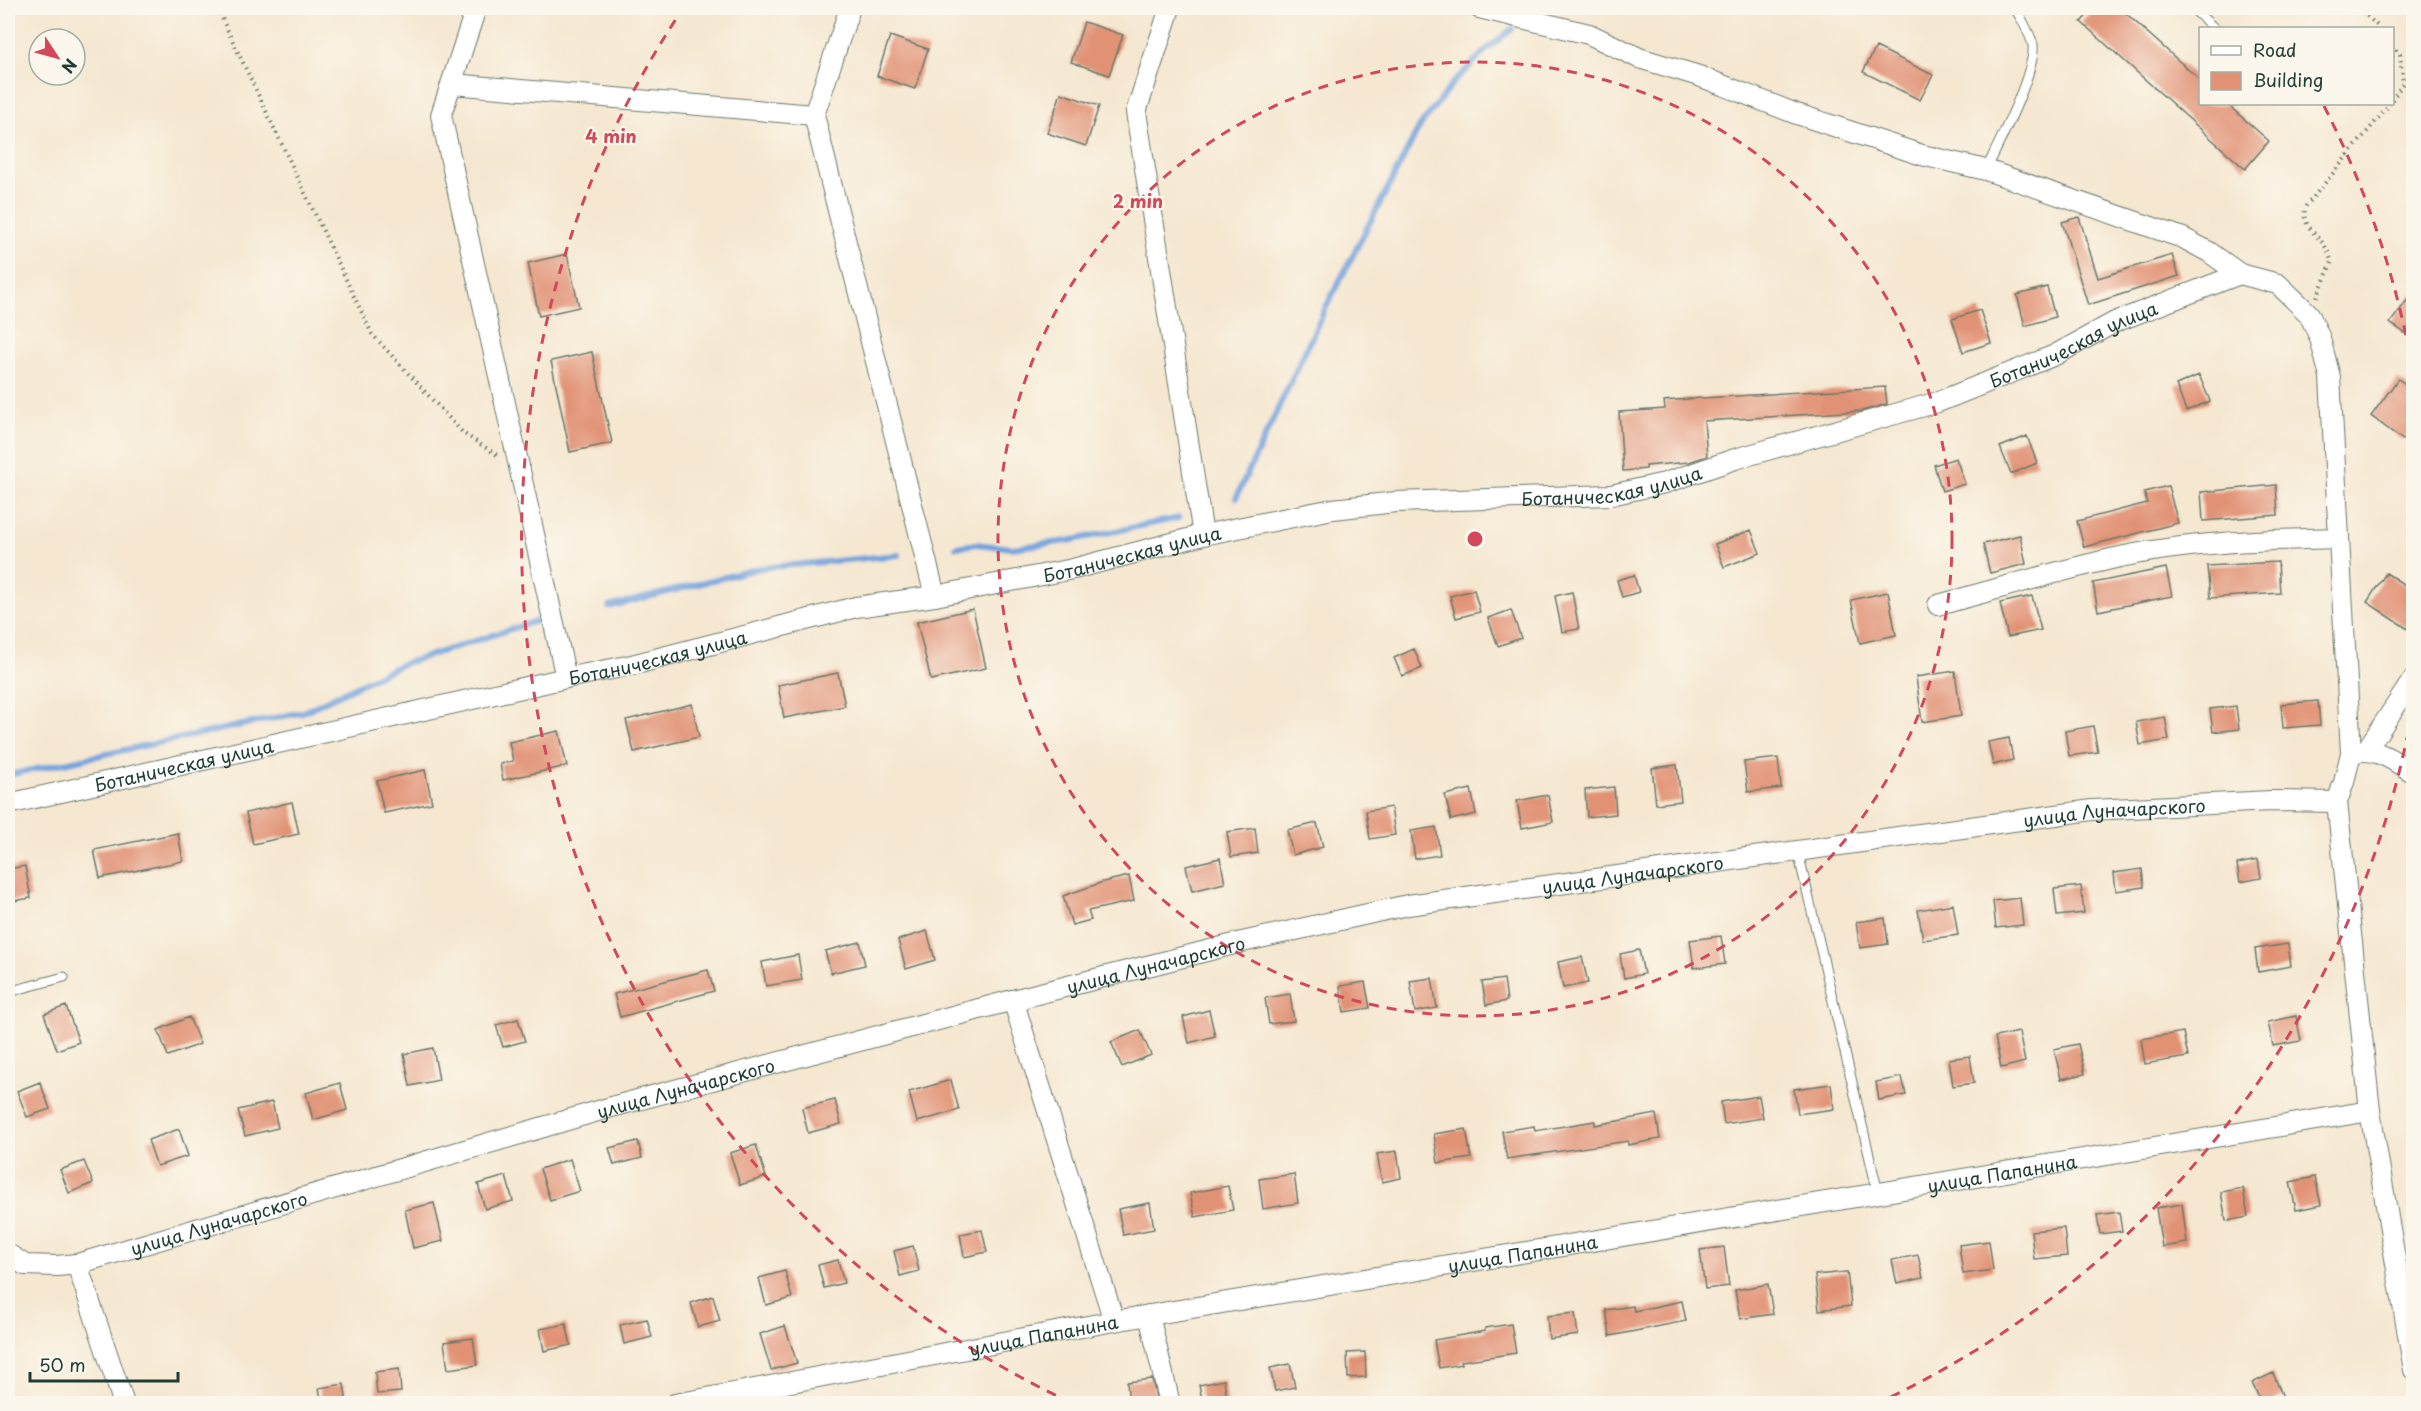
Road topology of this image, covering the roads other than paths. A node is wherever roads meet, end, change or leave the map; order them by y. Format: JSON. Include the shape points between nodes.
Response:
{"nodes":[{"id":1,"x":476,"y":8,"type":"edge"},
{"id":2,"x":850,"y":8,"type":"edge"},
{"id":3,"x":1170,"y":8,"type":"edge"},
{"id":4,"x":1479,"y":8,"type":"edge"},
{"id":5,"x":2015,"y":8,"type":"edge"},
{"id":6,"x":2192,"y":8,"type":"edge"},
{"id":7,"x":2213,"y":27,"type":"edge"},
{"id":8,"x":452,"y":84,"type":"junction"},
{"id":9,"x":814,"y":115,"type":"junction"},
{"id":10,"x":1986,"y":170,"type":"junction"},
{"id":11,"x":2240,"y":274,"type":"junction"},
{"id":12,"x":1203,"y":535,"type":"junction"},
{"id":13,"x":2338,"y":538,"type":"junction"},
{"id":14,"x":935,"y":596,"type":"junction"},
{"id":15,"x":1938,"y":605,"type":"dead end"},
{"id":16,"x":566,"y":678,"type":"junction"},
{"id":17,"x":2414,"y":678,"type":"edge"},
{"id":18,"x":2359,"y":751,"type":"junction"},
{"id":19,"x":2414,"y":773,"type":"edge"},
{"id":20,"x":2337,"y":802,"type":"junction"},
{"id":21,"x":8,"y":804,"type":"edge"},
{"id":22,"x":1798,"y":852,"type":"junction"},
{"id":23,"x":64,"y":977,"type":"dead end"},
{"id":24,"x":8,"y":992,"type":"edge"},
{"id":25,"x":1013,"y":1000,"type":"junction"},
{"id":26,"x":2370,"y":1111,"type":"junction"},
{"id":27,"x":1878,"y":1193,"type":"junction"},
{"id":28,"x":8,"y":1254,"type":"edge"},
{"id":29,"x":77,"y":1264,"type":"junction"},
{"id":30,"x":1149,"y":1315,"type":"junction"},
{"id":31,"x":1114,"y":1321,"type":"junction"},
{"id":32,"x":2414,"y":1370,"type":"edge"},
{"id":33,"x":124,"y":1404,"type":"edge"},
{"id":34,"x":675,"y":1404,"type":"edge"},
{"id":35,"x":1170,"y":1404,"type":"edge"}],
"edges":[{"from":1,"to":8,"type":"street"},
{"from":2,"to":9,"type":"street"},
{"from":3,"to":12,"type":"street","via":[[1136,111]]},
{"from":4,"to":10,"type":"street","via":[[1589,34],[1639,58],[1699,76],[1794,113],[1922,155]]},
{"from":5,"to":10,"type":"lane","via":[[2032,45],[2028,74]]},
{"from":6,"to":7,"type":"lane"},
{"from":8,"to":9,"type":"street"},
{"from":8,"to":16,"type":"street","via":[[441,115]]},
{"from":9,"to":14,"type":"street"},
{"from":10,"to":11,"type":"street","via":[[2183,238]]},
{"from":11,"to":12,"type":"street","name":"Ботаническая улица","via":[[2115,322],[2055,355],[1938,402],[1735,459],[1665,483],[1611,495],[1396,502],[1333,509]]},
{"from":11,"to":13,"type":"street","via":[[2278,284],[2308,314],[2320,338],[2330,377]]},
{"from":12,"to":14,"type":"street","name":"Ботаническая улица","via":[[1073,569]]},
{"from":13,"to":15,"type":"street","via":[[2280,539],[2132,555]]},
{"from":13,"to":18,"type":"street"},
{"from":14,"to":16,"type":"street","name":"Ботаническая улица","via":[[856,607],[632,665]]},
{"from":16,"to":21,"type":"street","name":"Ботаническая улица"},
{"from":17,"to":18,"type":"street"},
{"from":18,"to":19,"type":"street","via":[[2380,753]]},
{"from":18,"to":20,"type":"street"},
{"from":20,"to":22,"type":"street","name":"улица Луначарского","via":[[2271,801],[2092,810]]},
{"from":20,"to":26,"type":"street"},
{"from":22,"to":25,"type":"street","name":"улица Луначарского","via":[[1408,905]]},
{"from":22,"to":27,"type":"lane"},
{"from":23,"to":24,"type":"lane"},
{"from":25,"to":29,"type":"street","name":"улица Луначарского","via":[[615,1106]]},
{"from":25,"to":31,"type":"street"},
{"from":26,"to":27,"type":"street","name":"улица Папанина"},
{"from":26,"to":32,"type":"street"},
{"from":27,"to":30,"type":"street","name":"улица Папанина"},
{"from":28,"to":29,"type":"street","name":"улица Луначарского","via":[[25,1265]]},
{"from":29,"to":33,"type":"street"},
{"from":30,"to":31,"type":"street","name":"улица Папанина"},
{"from":30,"to":35,"type":"street"},
{"from":31,"to":34,"type":"street","name":"улица Папанина"}]}
